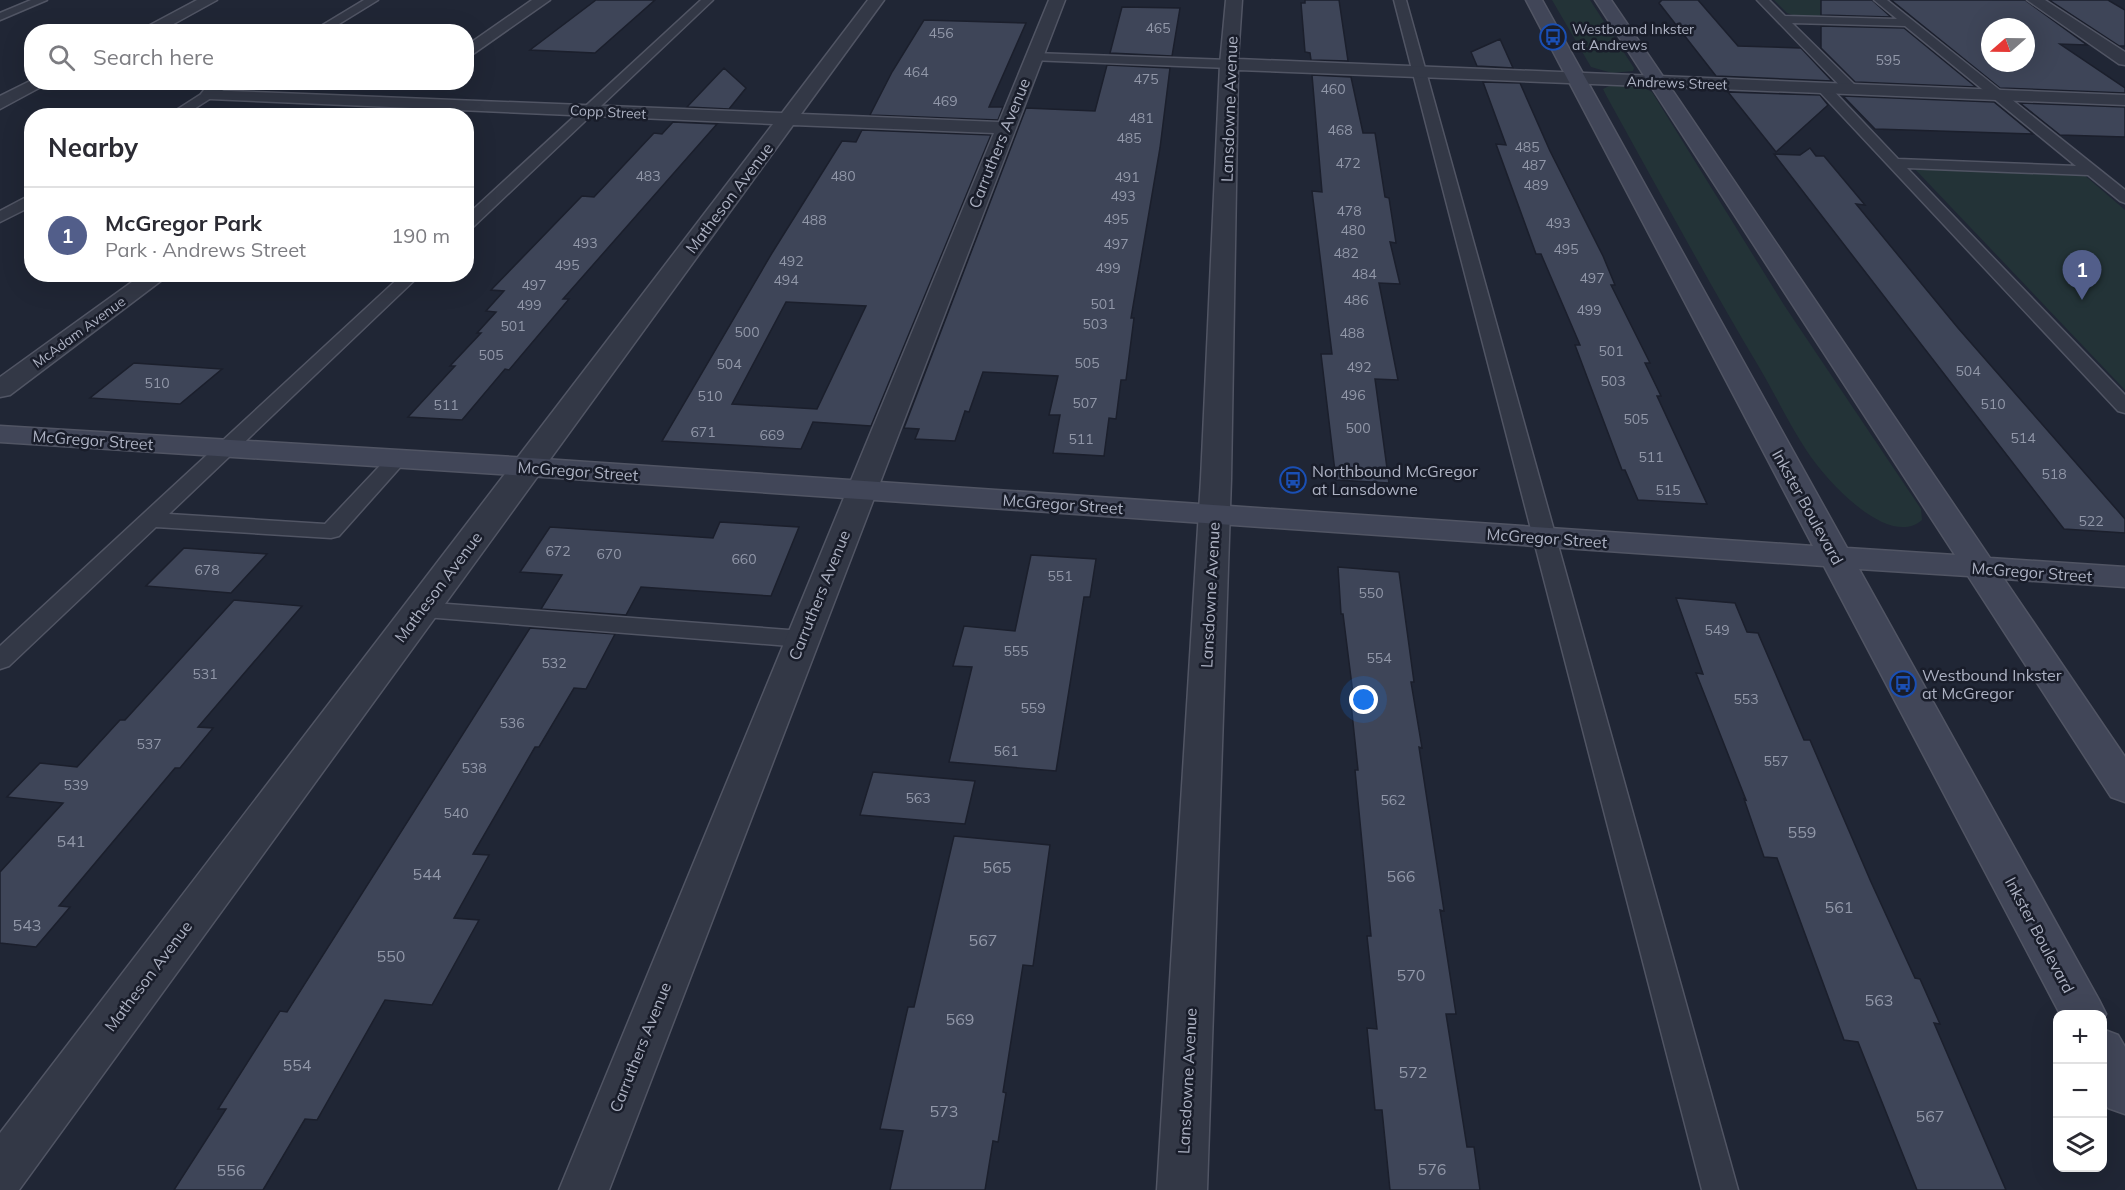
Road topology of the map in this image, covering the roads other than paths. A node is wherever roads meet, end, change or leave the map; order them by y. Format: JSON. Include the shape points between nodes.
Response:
{"nodes":[{"id":1,"x":41,"y":0,"type":"edge"},
{"id":2,"x":209,"y":0,"type":"edge"},
{"id":3,"x":372,"y":0,"type":"edge"},
{"id":4,"x":542,"y":0,"type":"edge"},
{"id":5,"x":707,"y":0,"type":"edge"},
{"id":6,"x":876,"y":0,"type":"edge"},
{"id":7,"x":1057,"y":0,"type":"edge"},
{"id":8,"x":1234,"y":0,"type":"edge"},
{"id":9,"x":1400,"y":0,"type":"edge"},
{"id":10,"x":1534,"y":0,"type":"edge"},
{"id":11,"x":1603,"y":0,"type":"edge"},
{"id":12,"x":1763,"y":0,"type":"edge"},
{"id":13,"x":1880,"y":0,"type":"edge"},
{"id":14,"x":2035,"y":0,"type":"edge"},
{"id":15,"x":0,"y":17,"type":"edge"},
{"id":16,"x":1781,"y":19,"type":"junction"},
{"id":17,"x":1908,"y":23,"type":"junction"},
{"id":18,"x":161,"y":24,"type":"edge"},
{"id":19,"x":331,"y":24,"type":"edge"},
{"id":20,"x":474,"y":48,"type":"edge"},
{"id":21,"x":1034,"y":57,"type":"junction"},
{"id":22,"x":2125,"y":60,"type":"edge"},
{"id":23,"x":1229,"y":64,"type":"junction"},
{"id":24,"x":1420,"y":72,"type":"junction"},
{"id":25,"x":1574,"y":78,"type":"junction"},
{"id":26,"x":1660,"y":83,"type":"junction"},
{"id":27,"x":1822,"y":88,"type":"junction"},
{"id":28,"x":1851,"y":89,"type":"junction"},
{"id":29,"x":25,"y":90,"type":"edge"},
{"id":30,"x":217,"y":90,"type":"edge"},
{"id":31,"x":416,"y":90,"type":"edge"},
{"id":32,"x":210,"y":94,"type":"junction"},
{"id":33,"x":1999,"y":95,"type":"junction"},
{"id":34,"x":2125,"y":100,"type":"edge"},
{"id":35,"x":399,"y":102,"type":"junction"},
{"id":36,"x":0,"y":103,"type":"edge"},
{"id":37,"x":187,"y":108,"type":"edge"},
{"id":38,"x":391,"y":108,"type":"edge"},
{"id":39,"x":589,"y":111,"type":"junction"},
{"id":40,"x":788,"y":120,"type":"junction"},
{"id":41,"x":1005,"y":128,"type":"junction"},
{"id":42,"x":1896,"y":163,"type":"junction"},
{"id":43,"x":2092,"y":171,"type":"junction"},
{"id":44,"x":2125,"y":198,"type":"edge"},
{"id":45,"x":24,"y":204,"type":"edge"},
{"id":46,"x":0,"y":218,"type":"edge"},
{"id":47,"x":474,"y":218,"type":"edge"},
{"id":48,"x":148,"y":282,"type":"edge"},
{"id":49,"x":404,"y":282,"type":"edge"},
{"id":50,"x":0,"y":388,"type":"edge"},
{"id":51,"x":2125,"y":407,"type":"edge"},
{"id":52,"x":0,"y":434,"type":"edge"},
{"id":53,"x":225,"y":449,"type":"junction"},
{"id":54,"x":397,"y":459,"type":"junction"},
{"id":55,"x":528,"y":467,"type":"junction"},
{"id":56,"x":860,"y":490,"type":"junction"},
{"id":57,"x":1214,"y":515,"type":"junction"},
{"id":58,"x":150,"y":520,"type":"junction"},
{"id":59,"x":1544,"y":538,"type":"junction"},
{"id":60,"x":1836,"y":559,"type":"junction"},
{"id":61,"x":1978,"y":568,"type":"junction"},
{"id":62,"x":2125,"y":578,"type":"edge"},
{"id":63,"x":421,"y":610,"type":"junction"},
{"id":64,"x":802,"y":639,"type":"junction"},
{"id":65,"x":0,"y":660,"type":"edge"},
{"id":66,"x":2125,"y":787,"type":"edge"},
{"id":67,"x":2081,"y":1010,"type":"edge"},
{"id":68,"x":2107,"y":1058,"type":"edge"},
{"id":69,"x":2125,"y":1092,"type":"edge"},
{"id":70,"x":0,"y":1174,"type":"edge"},
{"id":71,"x":584,"y":1190,"type":"edge"},
{"id":72,"x":1182,"y":1190,"type":"edge"},
{"id":73,"x":1720,"y":1190,"type":"edge"}],
"edges":[{"from":1,"to":15,"type":"lane"},
{"from":2,"to":18,"type":"street"},
{"from":3,"to":19,"type":"lane"},
{"from":4,"to":20,"type":"street"},
{"from":5,"to":39,"type":"lane"},
{"from":6,"to":40,"type":"street","name":"Matheson Avenue"},
{"from":7,"to":21,"type":"street","name":"Carruthers Avenue"},
{"from":8,"to":23,"type":"street","name":"Lansdowne Avenue"},
{"from":9,"to":24,"type":"lane"},
{"from":10,"to":25,"type":"main road","name":"Inkster Boulevard"},
{"from":11,"to":26,"type":"main road"},
{"from":12,"to":16,"type":"lane"},
{"from":13,"to":17,"type":"lane"},
{"from":14,"to":22,"type":"street"},
{"from":16,"to":17,"type":"lane"},
{"from":16,"to":28,"type":"lane"},
{"from":17,"to":33,"type":"lane"},
{"from":21,"to":23,"type":"lane"},
{"from":21,"to":41,"type":"street","name":"Carruthers Avenue"},
{"from":23,"to":24,"type":"street","name":"Andrews Street"},
{"from":23,"to":57,"type":"street","name":"Lansdowne Avenue"},
{"from":24,"to":25,"type":"street","name":"Andrews Street"},
{"from":24,"to":59,"type":"lane"},
{"from":25,"to":26,"type":"street","name":"Andrews Street"},
{"from":25,"to":60,"type":"main road","name":"Inkster Boulevard"},
{"from":26,"to":27,"type":"street","name":"Andrews Street"},
{"from":26,"to":61,"type":"main road"},
{"from":27,"to":28,"type":"street","name":"Andrews Street"},
{"from":27,"to":42,"type":"lane"},
{"from":28,"to":33,"type":"street","name":"Andrews Street"},
{"from":29,"to":36,"type":"street"},
{"from":30,"to":32,"type":"lane"},
{"from":31,"to":35,"type":"street"},
{"from":32,"to":35,"type":"street","name":"Copp Street"},
{"from":32,"to":37,"type":"lane"},
{"from":33,"to":34,"type":"street","name":"Andrews Street"},
{"from":33,"to":43,"type":"lane"},
{"from":35,"to":38,"type":"street"},
{"from":35,"to":39,"type":"street","name":"Copp Street"},
{"from":39,"to":40,"type":"street","name":"Copp Street"},
{"from":39,"to":47,"type":"lane"},
{"from":40,"to":41,"type":"street","name":"Copp Street"},
{"from":40,"to":55,"type":"street","name":"Matheson Avenue"},
{"from":41,"to":56,"type":"street","name":"Carruthers Avenue"},
{"from":42,"to":43,"type":"lane"},
{"from":42,"to":51,"type":"lane"},
{"from":43,"to":44,"type":"lane"},
{"from":45,"to":46,"type":"lane"},
{"from":48,"to":50,"type":"street","name":"McAdam Avenue"},
{"from":49,"to":53,"type":"lane"},
{"from":52,"to":53,"type":"main road","name":"McGregor Street"},
{"from":53,"to":54,"type":"main road","name":"McGregor Street"},
{"from":53,"to":58,"type":"lane"},
{"from":54,"to":55,"type":"main road","name":"McGregor Street"},
{"from":54,"to":58,"type":"lane","via":[[332,531]]},
{"from":55,"to":56,"type":"main road","name":"McGregor Street"},
{"from":55,"to":63,"type":"street","name":"Matheson Avenue"},
{"from":56,"to":57,"type":"main road","name":"McGregor Street"},
{"from":56,"to":64,"type":"street","name":"Carruthers Avenue"},
{"from":57,"to":59,"type":"main road","name":"McGregor Street"},
{"from":57,"to":72,"type":"street","name":"Lansdowne Avenue"},
{"from":58,"to":65,"type":"lane"},
{"from":59,"to":60,"type":"main road","name":"McGregor Street"},
{"from":59,"to":73,"type":"lane"},
{"from":60,"to":61,"type":"main road","name":"McGregor Street"},
{"from":60,"to":67,"type":"main road","name":"Inkster Boulevard"},
{"from":61,"to":62,"type":"main road","name":"McGregor Street"},
{"from":61,"to":66,"type":"main road"},
{"from":63,"to":64,"type":"lane"},
{"from":63,"to":70,"type":"street","name":"Matheson Avenue"},
{"from":64,"to":71,"type":"street","name":"Carruthers Avenue"},
{"from":68,"to":69,"type":"main road"}]}
